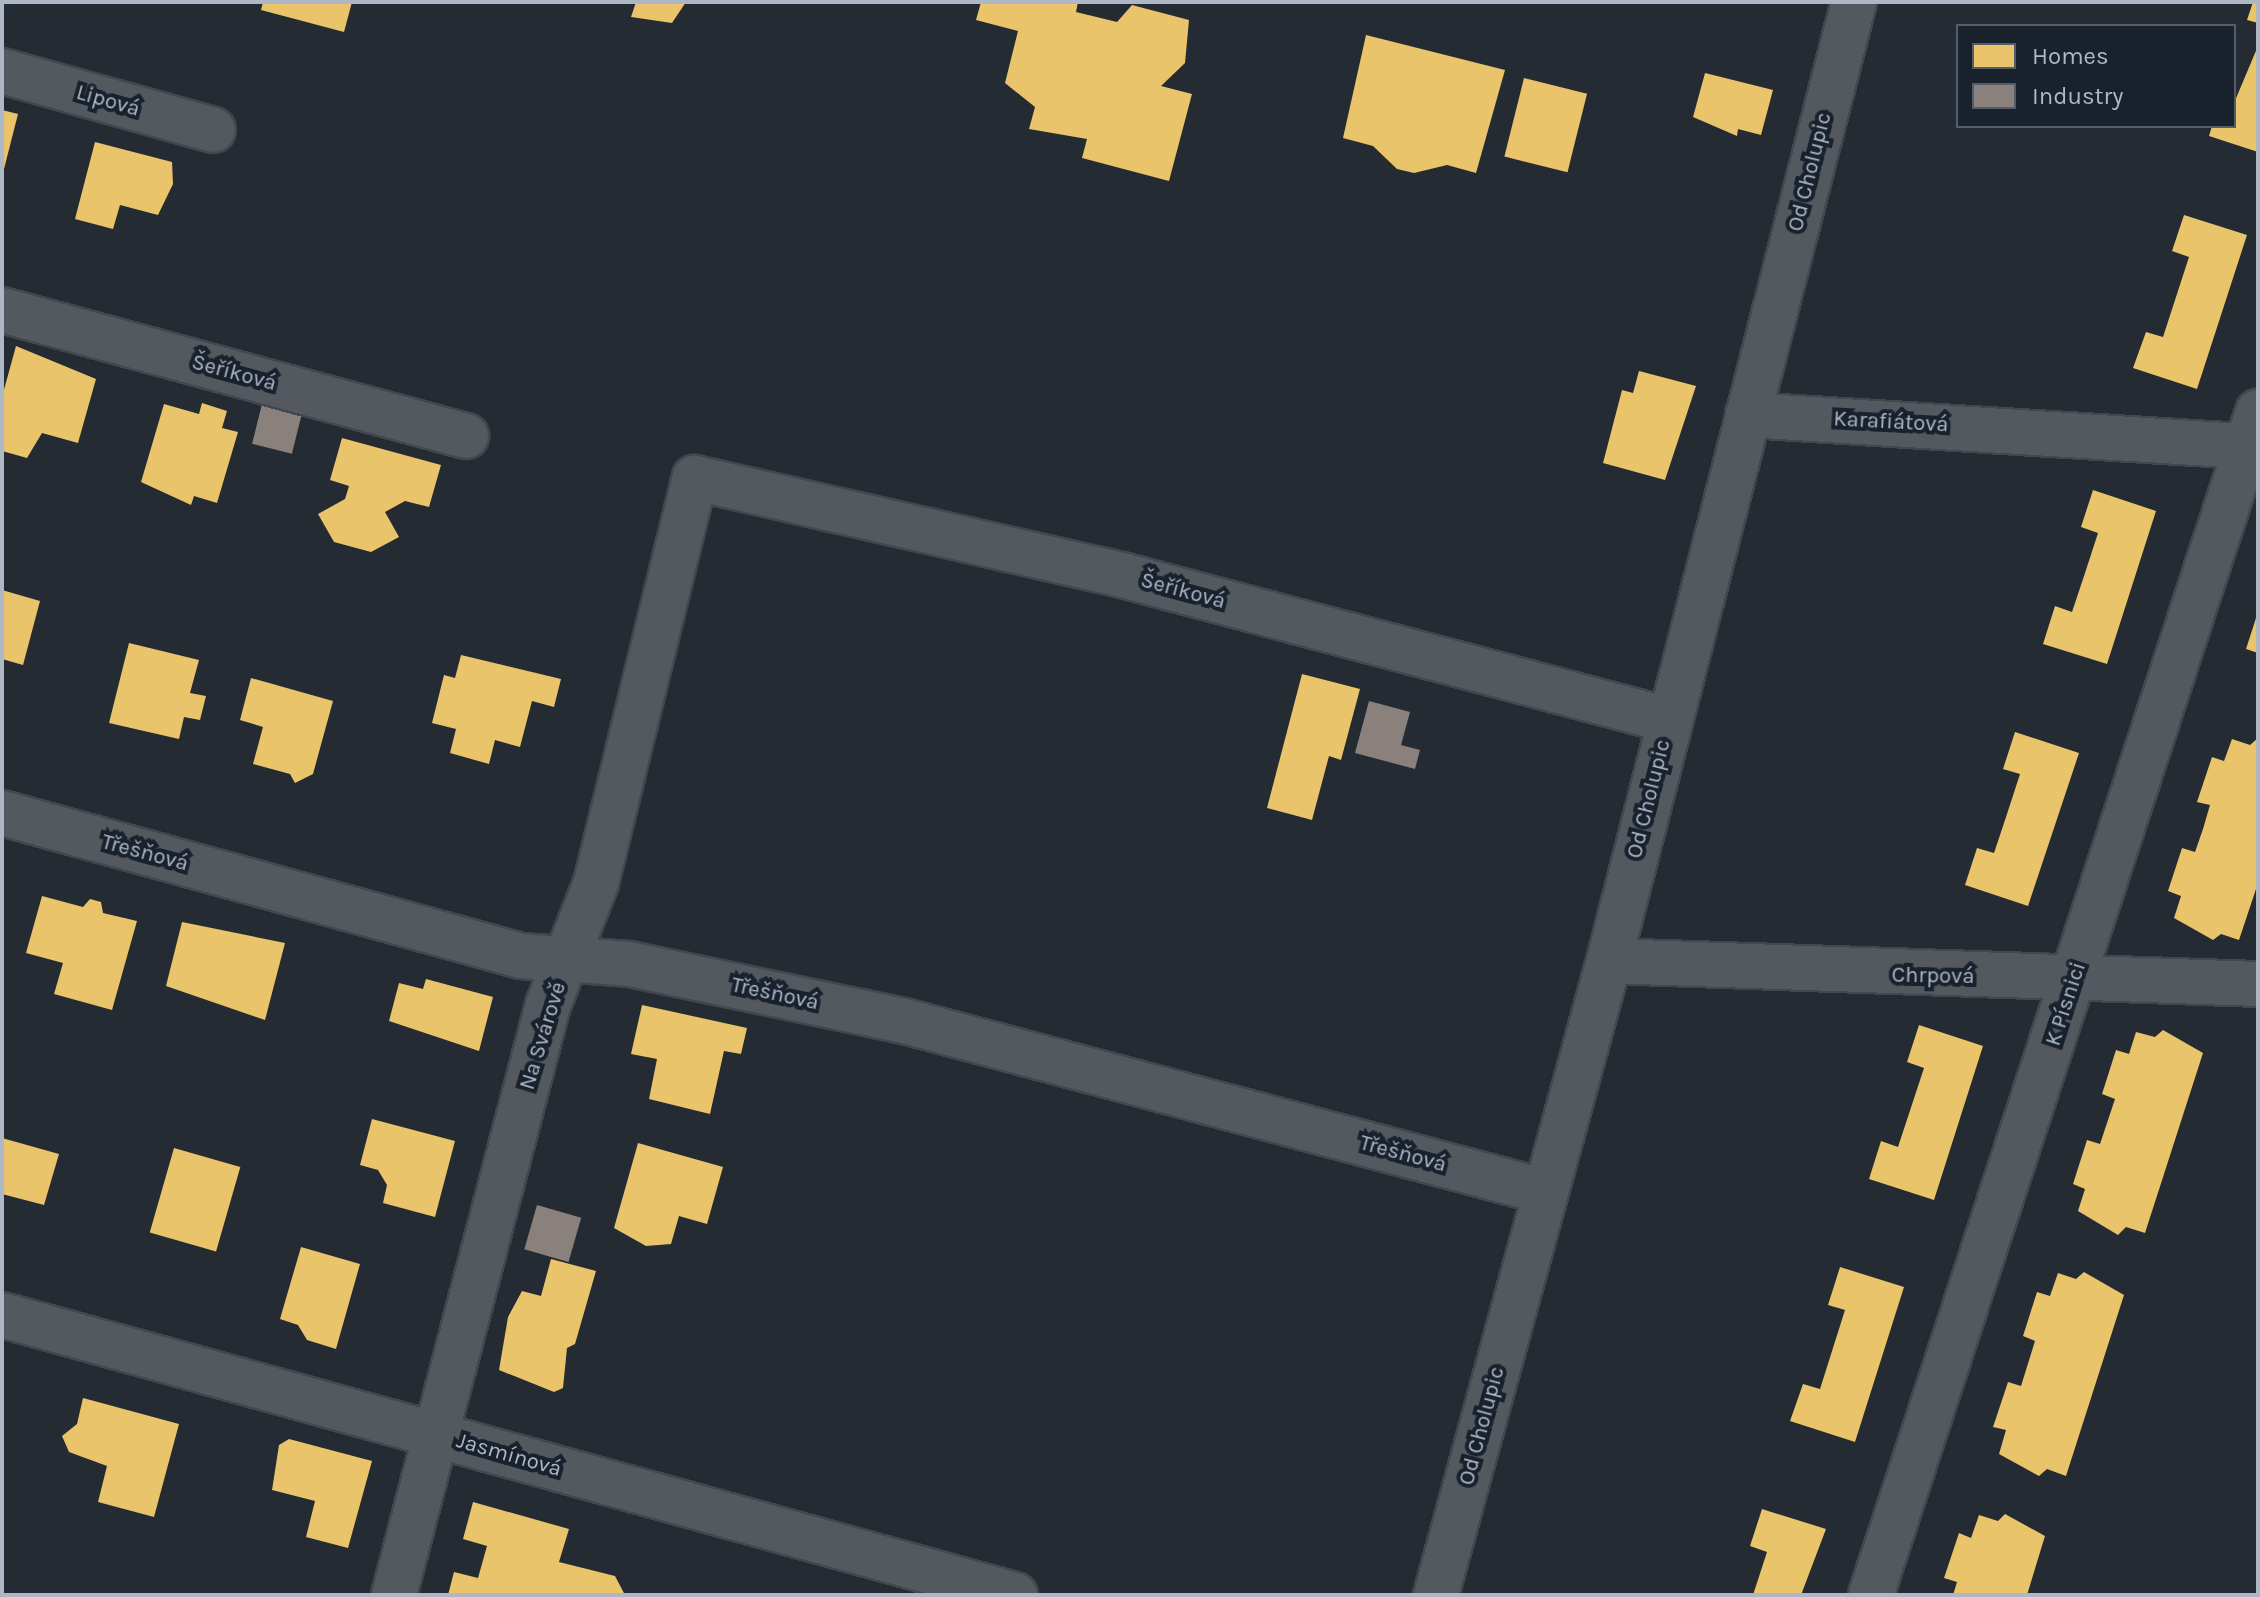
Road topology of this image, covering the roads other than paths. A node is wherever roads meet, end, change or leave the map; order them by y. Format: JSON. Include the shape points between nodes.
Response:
{"nodes":[{"id":1,"x":1854,"y":2,"type":"edge"},
{"id":2,"x":2,"y":71,"type":"edge"},
{"id":3,"x":213,"y":130,"type":"dead end"},
{"id":4,"x":2,"y":310,"type":"edge"},
{"id":5,"x":1748,"y":415,"type":"junction"},
{"id":6,"x":2255,"y":435,"type":"edge"},
{"id":7,"x":466,"y":436,"type":"dead end"},
{"id":8,"x":695,"y":478,"type":"joint"},
{"id":9,"x":1668,"y":720,"type":"junction"},
{"id":10,"x":2,"y":813,"type":"edge"},
{"id":11,"x":569,"y":956,"type":"junction"},
{"id":12,"x":1609,"y":961,"type":"junction"},
{"id":13,"x":2074,"y":980,"type":"junction"},
{"id":14,"x":2258,"y":984,"type":"edge"},
{"id":15,"x":1546,"y":1192,"type":"junction"},
{"id":16,"x":2,"y":1315,"type":"edge"},
{"id":17,"x":438,"y":1435,"type":"junction"},
{"id":18,"x":394,"y":1595,"type":"edge"},
{"id":19,"x":1015,"y":1595,"type":"edge"},
{"id":20,"x":1436,"y":1595,"type":"edge"},
{"id":21,"x":1871,"y":1595,"type":"edge"}],
"edges":[{"from":1,"to":5,"type":"street","name":"Od Cholupic"},
{"from":2,"to":3,"type":"street","name":"Lipová"},
{"from":4,"to":7,"type":"street","name":"Šeříková"},
{"from":5,"to":6,"type":"street","name":"Karafiátová"},
{"from":5,"to":9,"type":"street","name":"Od Cholupic"},
{"from":6,"to":13,"type":"street","name":"K Písnici"},
{"from":8,"to":9,"type":"street","name":"Šeříková","via":[[1122,575]]},
{"from":8,"to":11,"type":"street","name":"Na Svárově","via":[[596,883]]},
{"from":9,"to":12,"type":"street","name":"Od Cholupic"},
{"from":10,"to":11,"type":"street","name":"Třešňová","via":[[521,956]]},
{"from":11,"to":15,"type":"street","name":"Třešňová","via":[[904,1021]]},
{"from":11,"to":17,"type":"street","name":"Na Svárově","via":[[548,1005]]},
{"from":12,"to":13,"type":"street","name":"Chrpová"},
{"from":12,"to":15,"type":"street","name":"Od Cholupic"},
{"from":13,"to":14,"type":"street","name":"Chrpová"},
{"from":13,"to":21,"type":"street","name":"K Písnici"},
{"from":15,"to":20,"type":"street","name":"Od Cholupic"},
{"from":16,"to":17,"type":"street","name":"Jasmínová"},
{"from":17,"to":18,"type":"street","name":"Na Svárově"},
{"from":17,"to":19,"type":"street","name":"Jasmínová"}]}
